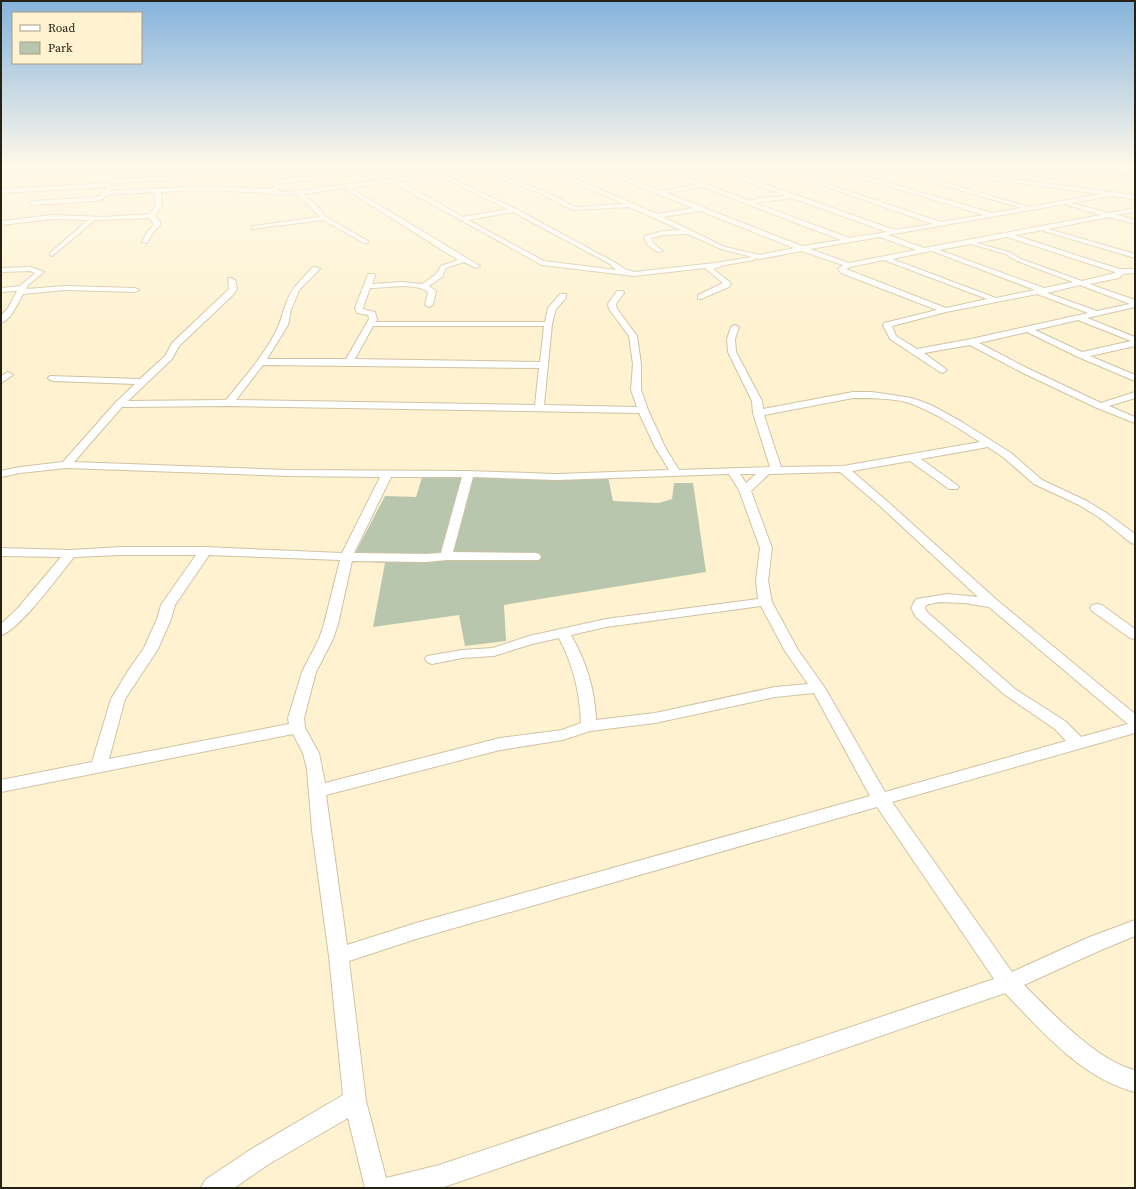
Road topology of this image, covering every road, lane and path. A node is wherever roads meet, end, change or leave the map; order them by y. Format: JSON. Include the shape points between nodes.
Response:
{"nodes":[{"id":1,"x":14,"y":220,"type":"edge"},
{"id":2,"x":91,"y":220,"type":"edge"},
{"id":3,"x":156,"y":220,"type":"edge"},
{"id":4,"x":307,"y":220,"type":"edge"},
{"id":5,"x":328,"y":220,"type":"edge"},
{"id":6,"x":401,"y":220,"type":"edge"},
{"id":7,"x":465,"y":220,"type":"edge"},
{"id":8,"x":533,"y":220,"type":"edge"},
{"id":9,"x":665,"y":220,"type":"edge"},
{"id":10,"x":729,"y":220,"type":"edge"},
{"id":11,"x":796,"y":220,"type":"edge"},
{"id":12,"x":862,"y":220,"type":"edge"},
{"id":13,"x":929,"y":220,"type":"edge"},
{"id":14,"x":960,"y":220,"type":"edge"},
{"id":15,"x":1088,"y":220,"type":"edge"},
{"id":16,"x":1,"y":222,"type":"edge"},
{"id":17,"x":940,"y":224,"type":"junction"},
{"id":18,"x":254,"y":228,"type":"dead end"},
{"id":19,"x":1042,"y":229,"type":"junction"},
{"id":20,"x":689,"y":232,"type":"junction"},
{"id":21,"x":894,"y":232,"type":"junction"},
{"id":22,"x":880,"y":235,"type":"junction"},
{"id":23,"x":1008,"y":235,"type":"junction"},
{"id":24,"x":849,"y":240,"type":"junction"},
{"id":25,"x":145,"y":242,"type":"dead end"},
{"id":26,"x":366,"y":242,"type":"dead end"},
{"id":27,"x":970,"y":243,"type":"junction"},
{"id":28,"x":799,"y":249,"type":"junction"},
{"id":29,"x":932,"y":249,"type":"junction"},
{"id":30,"x":660,"y":251,"type":"dead end"},
{"id":31,"x":925,"y":251,"type":"junction"},
{"id":32,"x":52,"y":254,"type":"dead end"},
{"id":33,"x":1135,"y":256,"type":"edge"},
{"id":34,"x":760,"y":258,"type":"junction"},
{"id":35,"x":886,"y":259,"type":"junction"},
{"id":36,"x":465,"y":260,"type":"junction"},
{"id":37,"x":713,"y":265,"type":"junction"},
{"id":38,"x":476,"y":266,"type":"dead end"},
{"id":39,"x":849,"y":266,"type":"junction"},
{"id":40,"x":316,"y":269,"type":"dead end"},
{"id":41,"x":1,"y":270,"type":"edge"},
{"id":42,"x":1118,"y":271,"type":"junction"},
{"id":43,"x":1135,"y":271,"type":"edge"},
{"id":44,"x":627,"y":273,"type":"junction"},
{"id":45,"x":371,"y":276,"type":"dead end"},
{"id":46,"x":231,"y":280,"type":"dead end"},
{"id":47,"x":1081,"y":284,"type":"junction"},
{"id":48,"x":367,"y":286,"type":"junction"},
{"id":49,"x":424,"y":286,"type":"junction"},
{"id":50,"x":1,"y":290,"type":"edge"},
{"id":51,"x":22,"y":290,"type":"junction"},
{"id":52,"x":135,"y":290,"type":"dead end"},
{"id":53,"x":1041,"y":291,"type":"junction"},
{"id":54,"x":620,"y":293,"type":"dead end"},
{"id":55,"x":563,"y":296,"type":"dead end"},
{"id":56,"x":701,"y":297,"type":"dead end"},
{"id":57,"x":995,"y":300,"type":"junction"},
{"id":58,"x":429,"y":305,"type":"dead end"},
{"id":59,"x":1134,"y":306,"type":"edge"},
{"id":60,"x":945,"y":310,"type":"junction"},
{"id":61,"x":1098,"y":314,"type":"junction"},
{"id":62,"x":1080,"y":318,"type":"junction"},
{"id":63,"x":1,"y":321,"type":"edge"},
{"id":64,"x":371,"y":324,"type":"junction"},
{"id":65,"x":548,"y":324,"type":"junction"},
{"id":66,"x":735,"y":327,"type":"dead end"},
{"id":67,"x":1027,"y":330,"type":"junction"},
{"id":68,"x":971,"y":342,"type":"junction"},
{"id":69,"x":1135,"y":342,"type":"edge"},
{"id":70,"x":916,"y":352,"type":"junction"},
{"id":71,"x":1081,"y":356,"type":"junction"},
{"id":72,"x":261,"y":362,"type":"junction"},
{"id":73,"x":349,"y":362,"type":"junction"},
{"id":74,"x":544,"y":365,"type":"junction"},
{"id":75,"x":943,"y":370,"type":"dead end"},
{"id":76,"x":53,"y":378,"type":"dead end"},
{"id":77,"x":1135,"y":378,"type":"edge"},
{"id":78,"x":144,"y":382,"type":"junction"},
{"id":79,"x":1135,"y":395,"type":"edge"},
{"id":80,"x":229,"y":403,"type":"junction"},
{"id":81,"x":119,"y":404,"type":"junction"},
{"id":82,"x":1100,"y":406,"type":"junction"},
{"id":83,"x":539,"y":408,"type":"junction"},
{"id":84,"x":643,"y":410,"type":"junction"},
{"id":85,"x":758,"y":413,"type":"junction"},
{"id":86,"x":1135,"y":420,"type":"edge"},
{"id":87,"x":988,"y":444,"type":"junction"},
{"id":88,"x":912,"y":457,"type":"junction"},
{"id":89,"x":66,"y":465,"type":"junction"},
{"id":90,"x":843,"y":469,"type":"junction"},
{"id":91,"x":732,"y":470,"type":"junction"},
{"id":92,"x":771,"y":470,"type":"junction"},
{"id":93,"x":676,"y":473,"type":"junction"},
{"id":94,"x":1,"y":474,"type":"edge"},
{"id":95,"x":387,"y":474,"type":"junction"},
{"id":96,"x":468,"y":474,"type":"junction"},
{"id":97,"x":953,"y":487,"type":"dead end"},
{"id":98,"x":745,"y":490,"type":"junction"},
{"id":99,"x":1135,"y":540,"type":"edge"},
{"id":100,"x":204,"y":551,"type":"junction"},
{"id":101,"x":1,"y":552,"type":"edge"},
{"id":102,"x":70,"y":554,"type":"junction"},
{"id":103,"x":347,"y":556,"type":"junction"},
{"id":104,"x":446,"y":556,"type":"junction"},
{"id":105,"x":535,"y":557,"type":"dead end"},
{"id":106,"x":764,"y":602,"type":"junction"},
{"id":107,"x":993,"y":604,"type":"junction"},
{"id":108,"x":1097,"y":608,"type":"dead end"},
{"id":109,"x":1,"y":631,"type":"edge"},
{"id":110,"x":563,"y":632,"type":"junction"},
{"id":111,"x":1135,"y":636,"type":"edge"},
{"id":112,"x":432,"y":659,"type":"dead end"},
{"id":113,"x":818,"y":688,"type":"junction"},
{"id":114,"x":1135,"y":722,"type":"edge"},
{"id":115,"x":589,"y":726,"type":"junction"},
{"id":116,"x":297,"y":728,"type":"junction"},
{"id":117,"x":1135,"y":728,"type":"edge"},
{"id":118,"x":1078,"y":743,"type":"junction"},
{"id":119,"x":99,"y":766,"type":"junction"},
{"id":120,"x":1,"y":786,"type":"edge"},
{"id":121,"x":317,"y":791,"type":"junction"},
{"id":122,"x":881,"y":800,"type":"junction"},
{"id":123,"x":1135,"y":928,"type":"edge"},
{"id":124,"x":339,"y":956,"type":"junction"},
{"id":125,"x":1008,"y":983,"type":"junction"},
{"id":126,"x":1135,"y":1081,"type":"edge"},
{"id":127,"x":355,"y":1100,"type":"junction"},
{"id":128,"x":213,"y":1188,"type":"edge"},
{"id":129,"x":377,"y":1188,"type":"edge"},
{"id":130,"x":391,"y":1188,"type":"edge"}],
"edges":[{"from":1,"to":16,"type":"street"},
{"from":2,"to":32,"type":"street"},
{"from":3,"to":25,"type":"street","via":[[157,225]]},
{"from":4,"to":18,"type":"street"},
{"from":5,"to":26,"type":"street"},
{"from":6,"to":36,"type":"street"},
{"from":7,"to":44,"type":"street","via":[[542,263]]},
{"from":8,"to":44,"type":"street"},
{"from":9,"to":20,"type":"street"},
{"from":10,"to":28,"type":"street"},
{"from":11,"to":24,"type":"street"},
{"from":12,"to":21,"type":"street"},
{"from":13,"to":17,"type":"street"},
{"from":14,"to":17,"type":"street"},
{"from":15,"to":19,"type":"street"},
{"from":17,"to":21,"type":"street"},
{"from":19,"to":23,"type":"street"},
{"from":19,"to":33,"type":"street"},
{"from":20,"to":30,"type":"street","via":[[663,233],[647,237],[650,244]]},
{"from":20,"to":34,"type":"street","via":[[723,248]]},
{"from":21,"to":22,"type":"street"},
{"from":22,"to":24,"type":"street"},
{"from":22,"to":31,"type":"street"},
{"from":23,"to":27,"type":"street"},
{"from":23,"to":42,"type":"street"},
{"from":24,"to":28,"type":"street"},
{"from":27,"to":29,"type":"street"},
{"from":27,"to":47,"type":"street","via":[[1007,253]]},
{"from":28,"to":34,"type":"street"},
{"from":28,"to":39,"type":"street"},
{"from":29,"to":31,"type":"street"},
{"from":29,"to":53,"type":"street"},
{"from":31,"to":35,"type":"street"},
{"from":34,"to":37,"type":"street"},
{"from":35,"to":39,"type":"street"},
{"from":35,"to":57,"type":"street"},
{"from":36,"to":38,"type":"street"},
{"from":36,"to":49,"type":"street","via":[[443,268],[439,276]]},
{"from":37,"to":44,"type":"street"},
{"from":37,"to":56,"type":"street","via":[[708,268],[725,281],[726,285]]},
{"from":39,"to":60,"type":"street","via":[[842,269]]},
{"from":40,"to":72,"type":"street","via":[[295,289],[286,312],[286,321]]},
{"from":41,"to":51,"type":"street","via":[[40,271]]},
{"from":42,"to":43,"type":"street"},
{"from":42,"to":47,"type":"street","via":[[1120,274],[1116,276]]},
{"from":45,"to":48,"type":"street"},
{"from":46,"to":78,"type":"street","via":[[233,289],[230,293],[175,345],[169,357]]},
{"from":47,"to":53,"type":"street"},
{"from":47,"to":59,"type":"street"},
{"from":48,"to":49,"type":"street"},
{"from":48,"to":64,"type":"street","via":[[359,308],[360,311],[374,316]]},
{"from":49,"to":58,"type":"street","via":[[432,291]]},
{"from":50,"to":51,"type":"street"},
{"from":51,"to":52,"type":"street"},
{"from":51,"to":63,"type":"street"},
{"from":53,"to":57,"type":"street"},
{"from":53,"to":61,"type":"street"},
{"from":54,"to":84,"type":"street","via":[[612,304],[632,336],[637,364],[636,390]]},
{"from":55,"to":65,"type":"street","via":[[552,308]]},
{"from":57,"to":60,"type":"street"},
{"from":59,"to":61,"type":"street"},
{"from":60,"to":70,"type":"street","via":[[886,325],[892,337]]},
{"from":61,"to":62,"type":"street"},
{"from":62,"to":67,"type":"street"},
{"from":62,"to":69,"type":"street"},
{"from":64,"to":65,"type":"street"},
{"from":64,"to":73,"type":"street"},
{"from":65,"to":74,"type":"street"},
{"from":66,"to":85,"type":"street","via":[[731,339],[732,352],[757,401]]},
{"from":67,"to":68,"type":"street"},
{"from":67,"to":71,"type":"street"},
{"from":68,"to":70,"type":"street"},
{"from":68,"to":82,"type":"street"},
{"from":69,"to":71,"type":"street"},
{"from":70,"to":75,"type":"street"},
{"from":71,"to":77,"type":"street"},
{"from":72,"to":73,"type":"street"},
{"from":72,"to":80,"type":"street"},
{"from":73,"to":74,"type":"street"},
{"from":74,"to":83,"type":"street"},
{"from":76,"to":78,"type":"street"},
{"from":78,"to":81,"type":"street"},
{"from":79,"to":82,"type":"street"},
{"from":80,"to":81,"type":"street"},
{"from":80,"to":83,"type":"street"},
{"from":81,"to":89,"type":"street"},
{"from":82,"to":86,"type":"street"},
{"from":83,"to":84,"type":"street"},
{"from":84,"to":93,"type":"street","via":[[660,447]]},
{"from":85,"to":87,"type":"street","via":[[853,395],[892,397],[928,407],[960,424]]},
{"from":85,"to":92,"type":"street","via":[[770,447]]},
{"from":87,"to":88,"type":"street"},
{"from":87,"to":99,"type":"street","via":[[1006,455],[1038,482],[1083,503]]},
{"from":88,"to":90,"type":"street"},
{"from":88,"to":97,"type":"street"},
{"from":89,"to":94,"type":"street"},
{"from":89,"to":95,"type":"street"},
{"from":90,"to":92,"type":"street"},
{"from":90,"to":107,"type":"street"},
{"from":91,"to":92,"type":"street"},
{"from":91,"to":93,"type":"street"},
{"from":91,"to":98,"type":"street"},
{"from":92,"to":98,"type":"street"},
{"from":93,"to":96,"type":"street","via":[[556,477]]},
{"from":95,"to":96,"type":"street"},
{"from":95,"to":103,"type":"street"},
{"from":96,"to":104,"type":"street"},
{"from":98,"to":106,"type":"street","via":[[766,548],[762,581]]},
{"from":100,"to":102,"type":"street"},
{"from":100,"to":103,"type":"street"},
{"from":100,"to":119,"type":"street","via":[[168,605],[150,649],[118,698]]},
{"from":101,"to":102,"type":"street"},
{"from":102,"to":109,"type":"street","via":[[24,611]]},
{"from":103,"to":104,"type":"street"},
{"from":103,"to":116,"type":"street","via":[[331,624],[309,672],[299,704]]},
{"from":104,"to":105,"type":"street"},
{"from":106,"to":110,"type":"street","via":[[606,623]]},
{"from":106,"to":113,"type":"street","via":[[792,651]]},
{"from":107,"to":114,"type":"street"},
{"from":107,"to":118,"type":"street","via":[[965,598],[940,598],[921,602],[918,608],[921,614],[984,671],[1010,692],[1060,725]]},
{"from":108,"to":111,"type":"street"},
{"from":110,"to":112,"type":"street","via":[[494,652]]},
{"from":110,"to":115,"type":"street","via":[[580,671],[586,695]]},
{"from":113,"to":115,"type":"street","via":[[757,695],[655,718]]},
{"from":113,"to":122,"type":"street"},
{"from":115,"to":121,"type":"street","via":[[563,736],[500,744]]},
{"from":116,"to":119,"type":"street"},
{"from":116,"to":121,"type":"street","via":[[311,753]]},
{"from":117,"to":118,"type":"street"},
{"from":118,"to":122,"type":"street"},
{"from":119,"to":120,"type":"street"},
{"from":121,"to":124,"type":"street"},
{"from":122,"to":124,"type":"street","via":[[424,929]]},
{"from":122,"to":125,"type":"street"},
{"from":123,"to":125,"type":"street"},
{"from":124,"to":127,"type":"street"},
{"from":125,"to":126,"type":"street","via":[[1059,1034],[1103,1068]]},
{"from":125,"to":130,"type":"street","via":[[439,1177]]},
{"from":127,"to":128,"type":"street"},
{"from":127,"to":129,"type":"street"}]}
